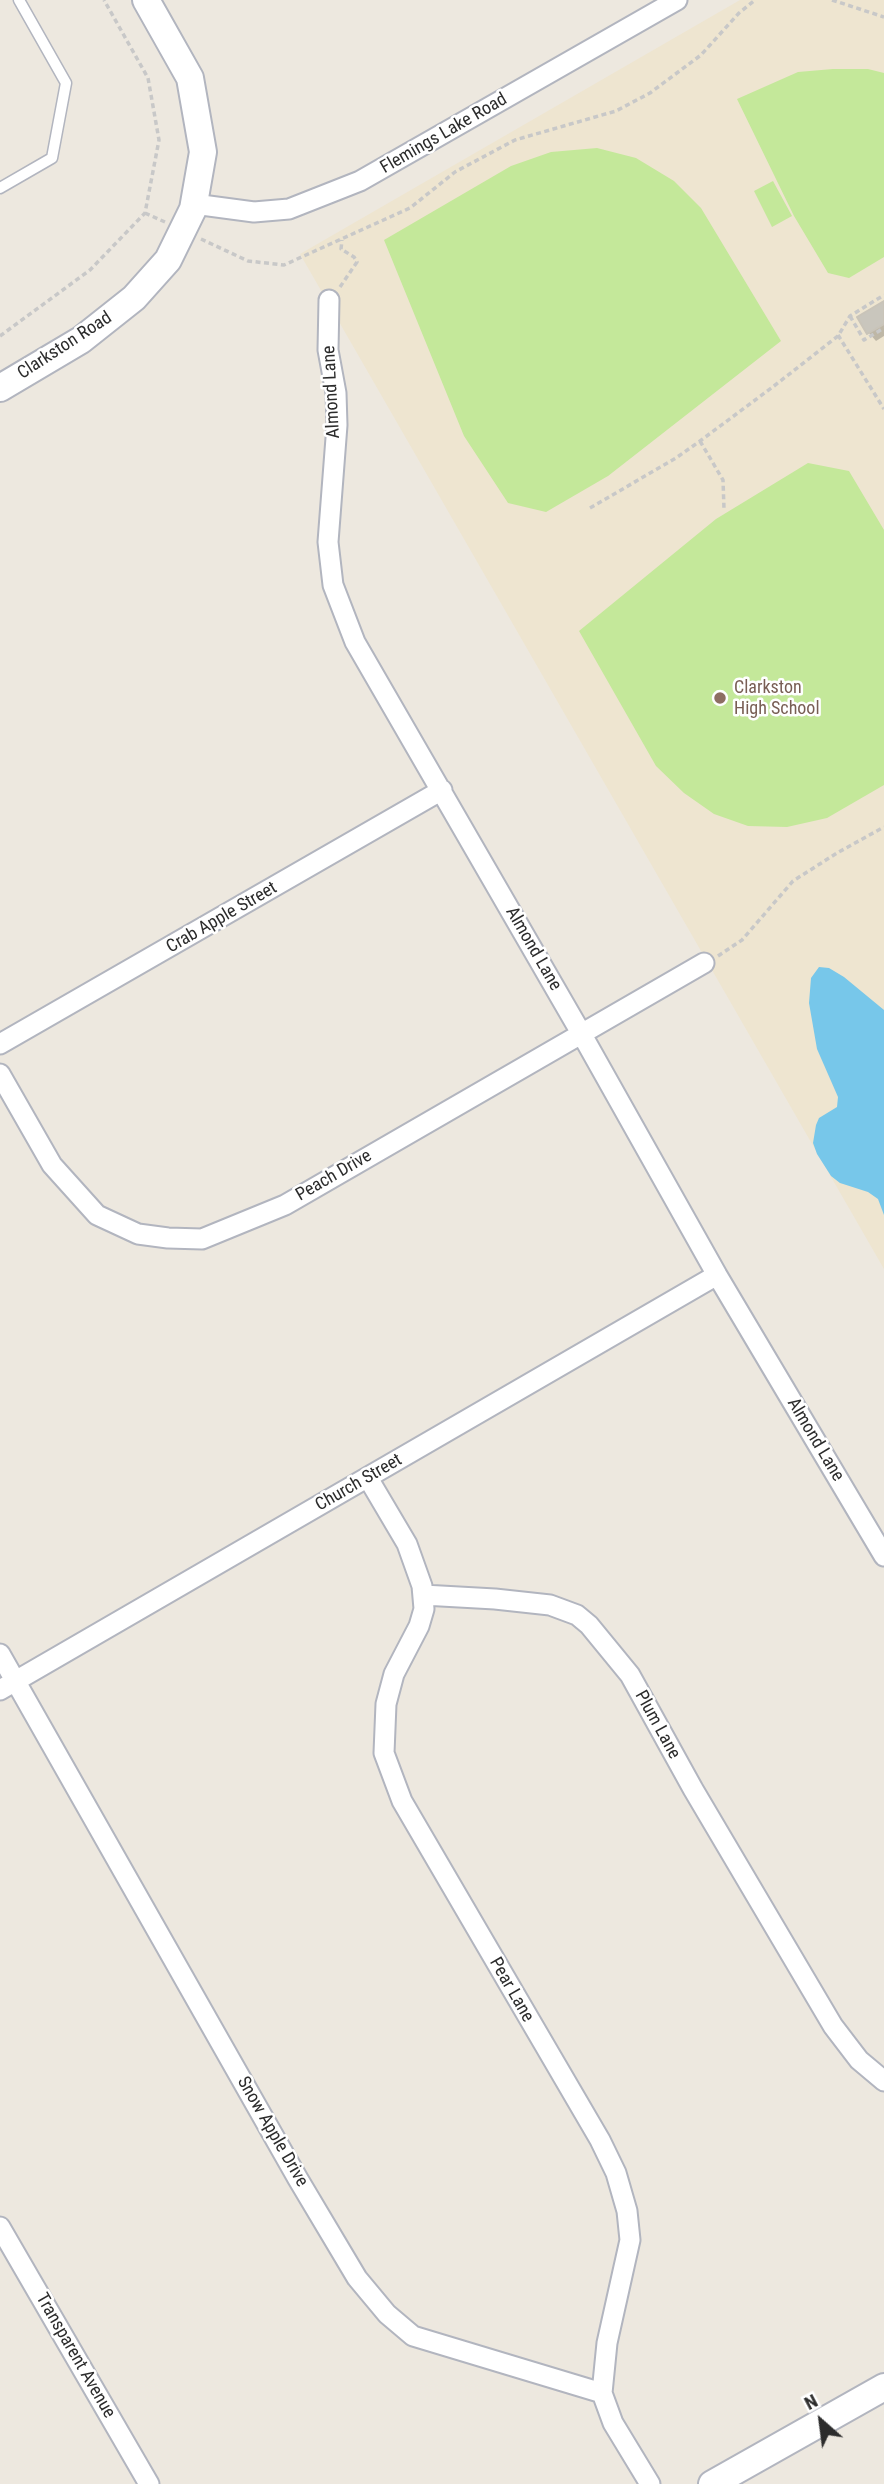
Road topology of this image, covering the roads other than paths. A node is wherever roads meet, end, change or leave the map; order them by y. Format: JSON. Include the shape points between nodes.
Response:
{"nodes":[{"id":1,"x":19,"y":0,"type":"edge"},
{"id":2,"x":146,"y":0,"type":"edge"},
{"id":3,"x":677,"y":0,"type":"edge"},
{"id":4,"x":0,"y":188,"type":"edge"},
{"id":5,"x":194,"y":204,"type":"junction"},
{"id":6,"x":329,"y":300,"type":"road end"},
{"id":7,"x":0,"y":388,"type":"edge"},
{"id":8,"x":442,"y":790,"type":"junction"},
{"id":9,"x":704,"y":963,"type":"road end"},
{"id":10,"x":581,"y":1033,"type":"junction"},
{"id":11,"x":0,"y":1044,"type":"edge"},
{"id":12,"x":0,"y":1074,"type":"edge"},
{"id":13,"x":717,"y":1275,"type":"junction"},
{"id":14,"x":368,"y":1478,"type":"junction"},
{"id":15,"x":884,"y":1556,"type":"edge"},
{"id":16,"x":423,"y":1595,"type":"junction"},
{"id":17,"x":0,"y":1654,"type":"edge"},
{"id":18,"x":8,"y":1685,"type":"edge"},
{"id":19,"x":884,"y":2081,"type":"edge"},
{"id":20,"x":0,"y":2227,"type":"edge"},
{"id":21,"x":884,"y":2387,"type":"edge"},
{"id":22,"x":602,"y":2392,"type":"junction"},
{"id":23,"x":149,"y":2484,"type":"edge"},
{"id":24,"x":650,"y":2484,"type":"edge"},
{"id":25,"x":712,"y":2484,"type":"edge"}],
"edges":[{"from":1,"to":4,"type":"lane","via":[[66,83],[51,158]]},
{"from":2,"to":5,"type":"street","name":"Clarkston Road","via":[[190,78],[203,152]]},
{"from":3,"to":5,"type":"street","name":"Flemings Lake Road","via":[[360,181],[289,209],[254,212]]},
{"from":5,"to":7,"type":"street","name":"Clarkston Road","via":[[168,260],[134,298],[81,340]]},
{"from":6,"to":8,"type":"street","name":"Almond Lane","via":[[328,350],[337,425],[328,542],[333,585],[355,642]]},
{"from":8,"to":10,"type":"street","name":"Almond Lane"},
{"from":8,"to":11,"type":"street","name":"Crab Apple Street"},
{"from":9,"to":10,"type":"street","name":"Peach Drive"},
{"from":10,"to":12,"type":"street","name":"Peach Drive","via":[[285,1205],[202,1239],[138,1234],[97,1215],[52,1165]]},
{"from":10,"to":13,"type":"street","name":"Almond Lane"},
{"from":13,"to":14,"type":"street","name":"Church Street"},
{"from":13,"to":15,"type":"street","name":"Almond Lane"},
{"from":14,"to":16,"type":"street","via":[[407,1544]]},
{"from":14,"to":18,"type":"street","name":"Church Street"},
{"from":16,"to":19,"type":"street","name":"Plum Lane","via":[[550,1605],[577,1615],[597,1633],[629,1675],[833,2026],[859,2060]]},
{"from":16,"to":22,"type":"street","name":"Pear Lane","via":[[419,1626],[394,1674],[386,1704],[384,1753],[402,1801],[616,2173],[630,2239],[607,2343]]},
{"from":17,"to":18,"type":"street","name":"Snow Apple Drive"},
{"from":18,"to":22,"type":"street","name":"Snow Apple Drive","via":[[357,2278],[387,2314],[413,2336]]},
{"from":20,"to":23,"type":"street","name":"Transparent Avenue"},
{"from":21,"to":25,"type":"street"},
{"from":22,"to":24,"type":"street","via":[[613,2423]]}]}
